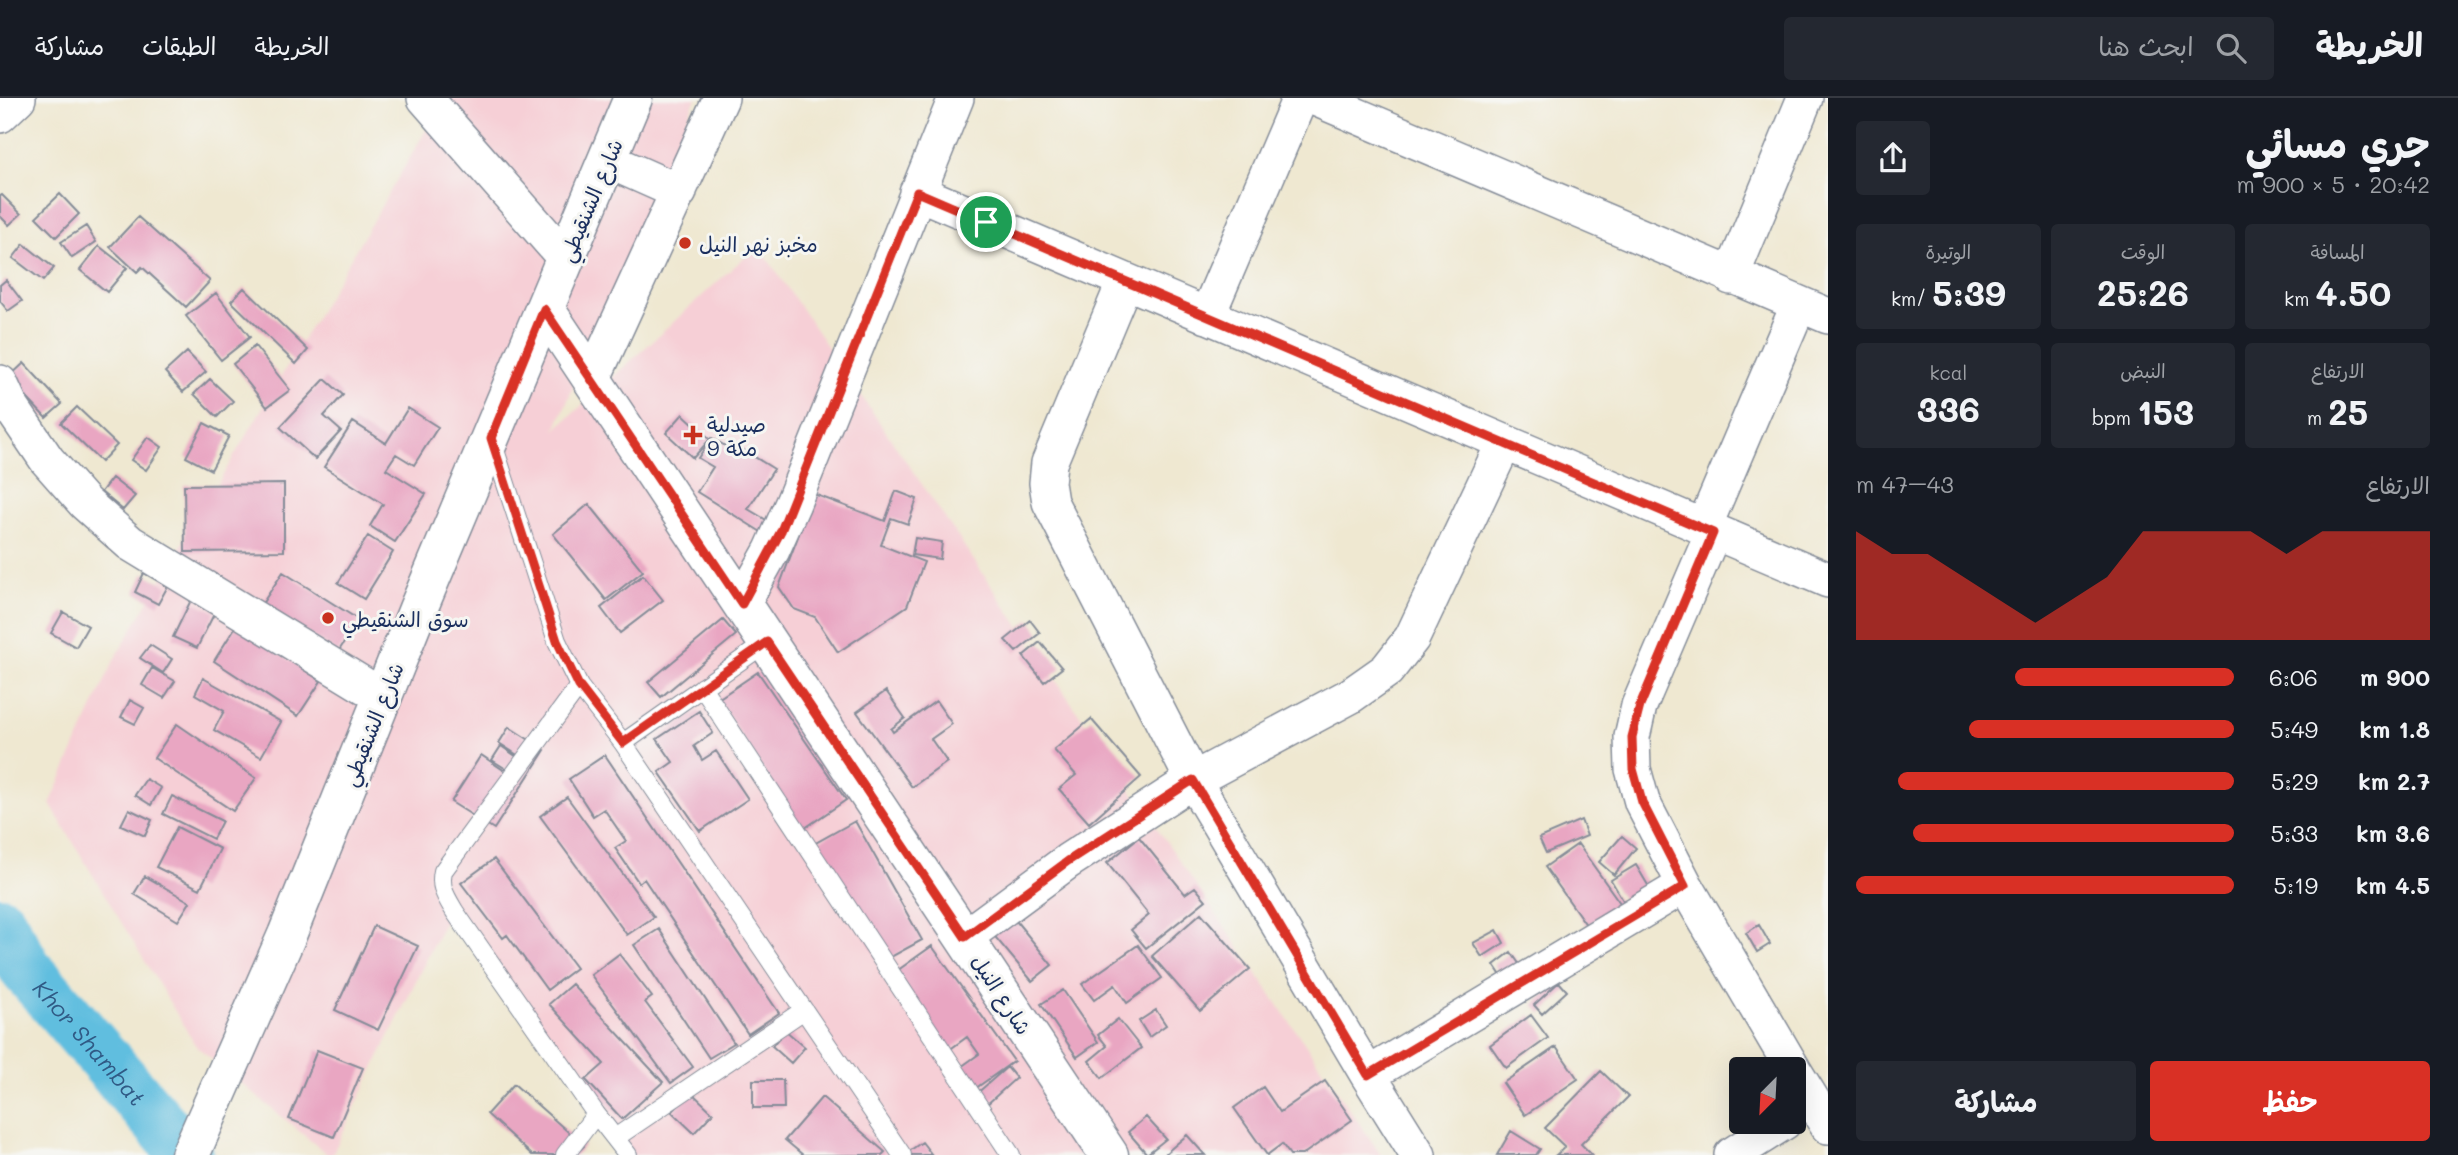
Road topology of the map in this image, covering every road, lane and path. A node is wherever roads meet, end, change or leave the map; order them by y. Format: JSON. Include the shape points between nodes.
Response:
{"nodes":[{"id":1,"x":18,"y":98,"type":"edge"},
{"id":2,"x":425,"y":98,"type":"edge"},
{"id":3,"x":634,"y":98,"type":"edge"},
{"id":4,"x":721,"y":98,"type":"edge"},
{"id":5,"x":956,"y":98,"type":"edge"},
{"id":6,"x":1300,"y":98,"type":"edge"},
{"id":7,"x":1315,"y":98,"type":"edge"},
{"id":8,"x":1805,"y":98,"type":"edge"},
{"id":9,"x":0,"y":115,"type":"edge"},
{"id":10,"x":607,"y":160,"type":"junction"},
{"id":11,"x":679,"y":192,"type":"junction"},
{"id":12,"x":917,"y":192,"type":"junction"},
{"id":13,"x":566,"y":259,"type":"junction"},
{"id":14,"x":1731,"y":277,"type":"junction"},
{"id":15,"x":1125,"y":281,"type":"junction"},
{"id":16,"x":544,"y":309,"type":"junction"},
{"id":17,"x":1813,"y":310,"type":"edge"},
{"id":18,"x":1207,"y":316,"type":"junction"},
{"id":19,"x":592,"y":380,"type":"junction"},
{"id":20,"x":0,"y":383,"type":"edge"},
{"id":21,"x":491,"y":438,"type":"junction"},
{"id":22,"x":1504,"y":443,"type":"junction"},
{"id":23,"x":1708,"y":531,"type":"junction"},
{"id":24,"x":1828,"y":580,"type":"edge"},
{"id":25,"x":742,"y":604,"type":"junction"},
{"id":26,"x":767,"y":642,"type":"junction"},
{"id":27,"x":579,"y":686,"type":"junction"},
{"id":28,"x":702,"y":687,"type":"junction"},
{"id":29,"x":383,"y":697,"type":"junction"},
{"id":30,"x":623,"y":743,"type":"junction"},
{"id":31,"x":1193,"y":780,"type":"junction"},
{"id":32,"x":1685,"y":886,"type":"junction"},
{"id":33,"x":965,"y":937,"type":"junction"},
{"id":34,"x":804,"y":1010,"type":"junction"},
{"id":35,"x":1785,"y":1057,"type":"edge"},
{"id":36,"x":1368,"y":1075,"type":"junction"},
{"id":37,"x":1806,"y":1093,"type":"edge"},
{"id":38,"x":1816,"y":1110,"type":"edge"},
{"id":39,"x":596,"y":1114,"type":"junction"},
{"id":40,"x":1765,"y":1134,"type":"edge"},
{"id":41,"x":615,"y":1138,"type":"junction"},
{"id":42,"x":190,"y":1155,"type":"edge"},
{"id":43,"x":565,"y":1155,"type":"edge"},
{"id":44,"x":628,"y":1155,"type":"edge"},
{"id":45,"x":902,"y":1155,"type":"edge"},
{"id":46,"x":1011,"y":1155,"type":"edge"},
{"id":47,"x":1109,"y":1155,"type":"edge"},
{"id":48,"x":1419,"y":1155,"type":"edge"},
{"id":49,"x":1732,"y":1155,"type":"edge"}],
"edges":[{"from":1,"to":9,"type":"street"},
{"from":2,"to":13,"type":"street"},
{"from":3,"to":10,"type":"street","name":"شارع الشنقيطي"},
{"from":4,"to":11,"type":"street"},
{"from":5,"to":12,"type":"street"},
{"from":6,"to":18,"type":"street"},
{"from":7,"to":14,"type":"street"},
{"from":8,"to":14,"type":"street"},
{"from":10,"to":11,"type":"street"},
{"from":10,"to":13,"type":"street","name":"شارع الشنقيطي"},
{"from":11,"to":19,"type":"street"},
{"from":12,"to":15,"type":"street"},
{"from":12,"to":25,"type":"street","via":[[789,512]]},
{"from":13,"to":16,"type":"street","name":"شارع الشنقيطي"},
{"from":14,"to":17,"type":"street"},
{"from":15,"to":18,"type":"street"},
{"from":15,"to":31,"type":"street","via":[[1049,463],[1047,483],[1050,502]]},
{"from":16,"to":19,"type":"street","name":"شارع النيل"},
{"from":16,"to":21,"type":"street","name":"شارع الشنقيطي"},
{"from":17,"to":23,"type":"street"},
{"from":18,"to":22,"type":"street"},
{"from":19,"to":25,"type":"street","name":"شارع النيل"},
{"from":20,"to":29,"type":"street","via":[[47,460],[85,503],[130,543]]},
{"from":21,"to":27,"type":"lane","via":[[557,641]]},
{"from":21,"to":29,"type":"street","name":"شارع الشنقيطي"},
{"from":22,"to":23,"type":"street"},
{"from":22,"to":31,"type":"street","via":[[1412,638],[1388,670],[1350,696]]},
{"from":23,"to":24,"type":"street"},
{"from":23,"to":32,"type":"street","via":[[1632,737],[1633,769],[1642,802]]},
{"from":25,"to":26,"type":"street","name":"شارع النيل"},
{"from":26,"to":28,"type":"lane"},
{"from":26,"to":33,"type":"street","name":"شارع النيل"},
{"from":27,"to":30,"type":"lane"},
{"from":27,"to":39,"type":"lane","via":[[443,871],[441,881],[456,912]]},
{"from":28,"to":30,"type":"lane"},
{"from":28,"to":46,"type":"lane"},
{"from":29,"to":42,"type":"street","name":"شارع الشنقيطي","via":[[287,935]]},
{"from":30,"to":34,"type":"lane"},
{"from":31,"to":33,"type":"street","via":[[1068,861]]},
{"from":31,"to":36,"type":"street"},
{"from":32,"to":35,"type":"street"},
{"from":32,"to":36,"type":"street"},
{"from":33,"to":47,"type":"street","name":"شارع النيل"},
{"from":34,"to":41,"type":"lane"},
{"from":34,"to":45,"type":"lane"},
{"from":36,"to":48,"type":"street"},
{"from":37,"to":38,"type":"street"},
{"from":39,"to":41,"type":"lane"},
{"from":39,"to":43,"type":"lane"},
{"from":40,"to":49,"type":"street"},
{"from":41,"to":44,"type":"lane"}]}
